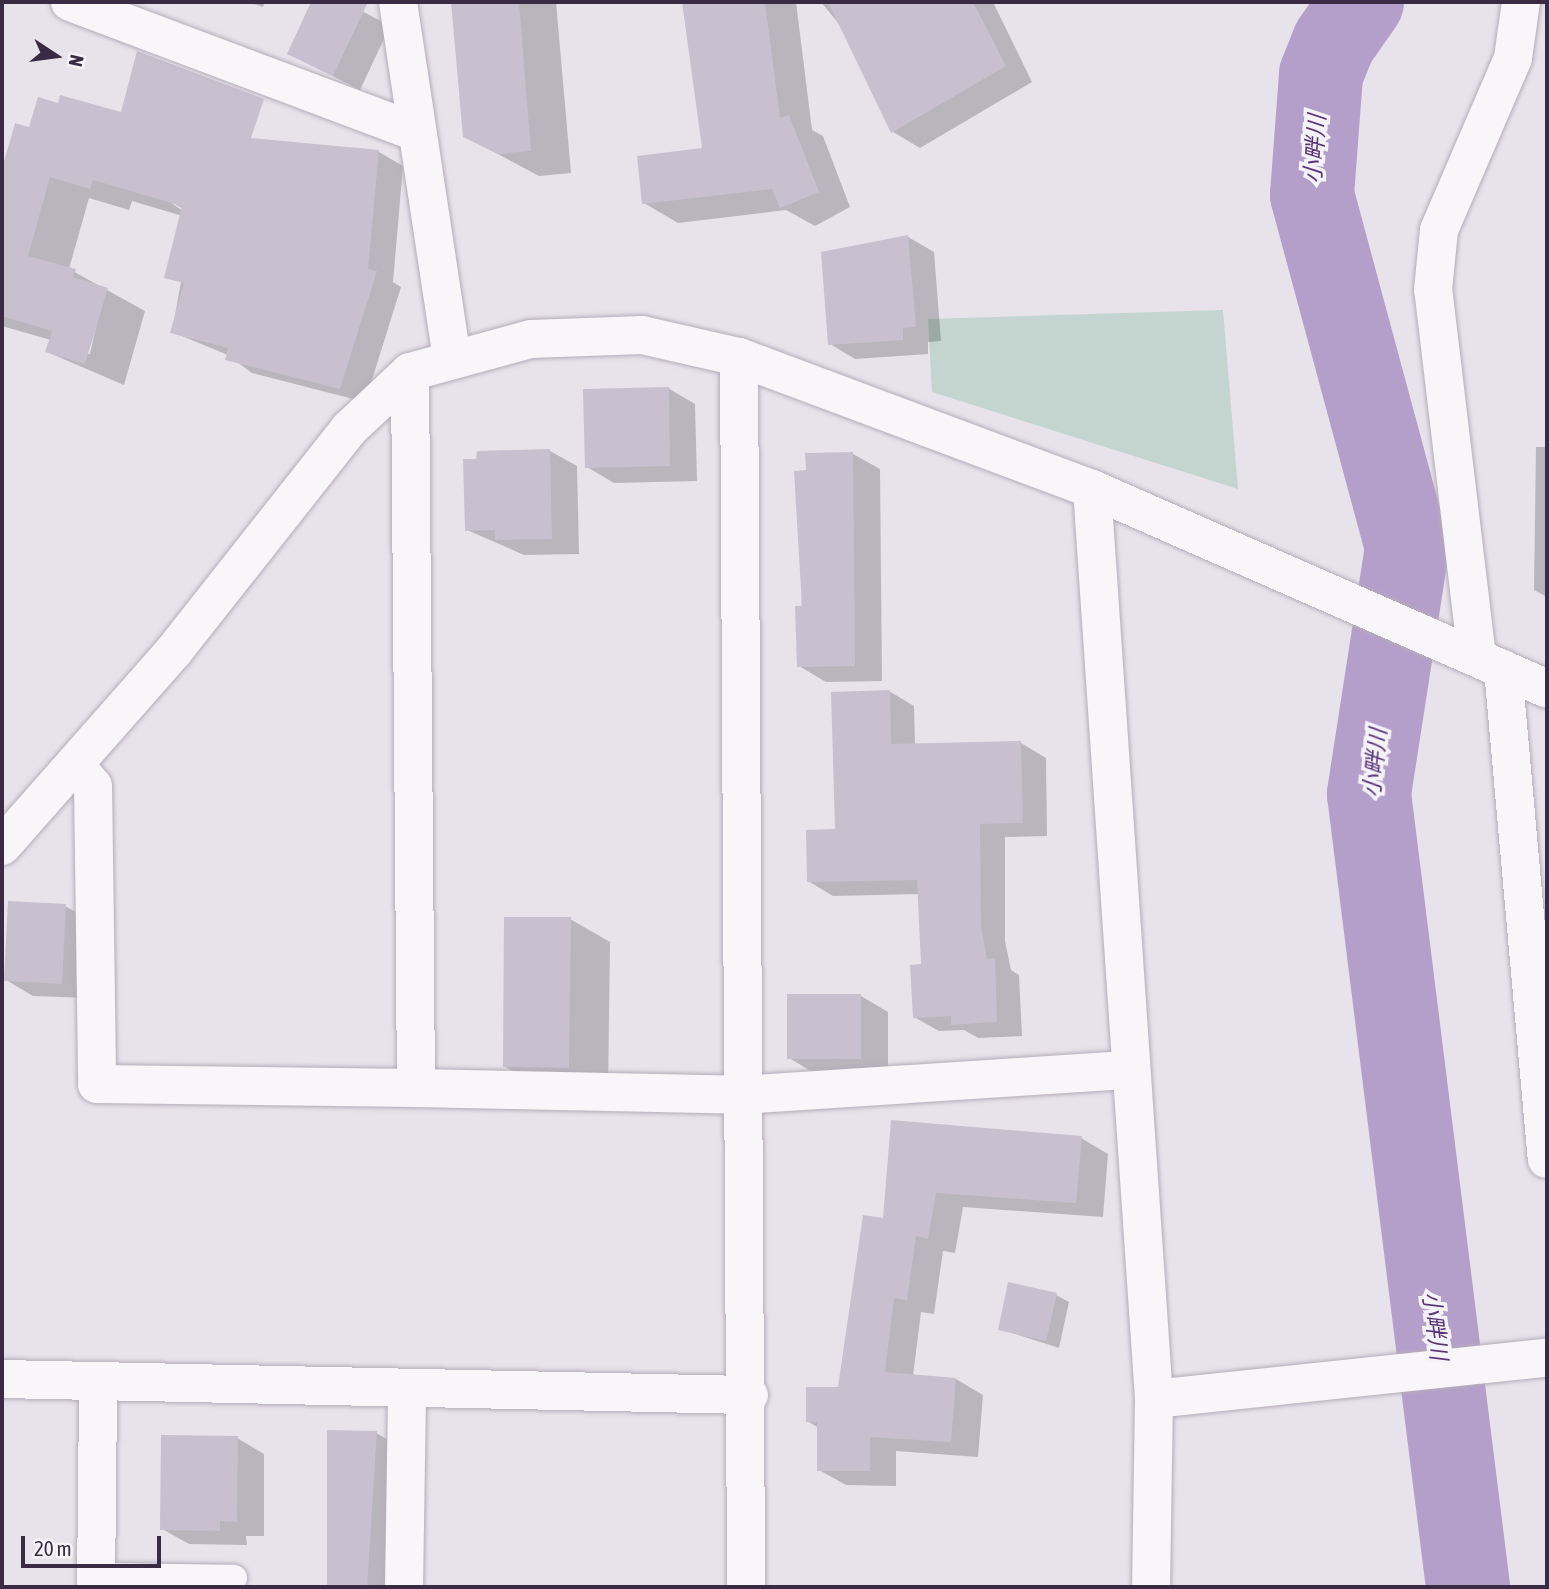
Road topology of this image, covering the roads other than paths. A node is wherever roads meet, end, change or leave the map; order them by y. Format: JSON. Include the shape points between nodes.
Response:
{"nodes":[{"id":1,"x":70,"y":2,"type":"edge"},
{"id":2,"x":398,"y":2,"type":"edge"},
{"id":3,"x":1521,"y":2,"type":"edge"},
{"id":4,"x":413,"y":131,"type":"junction"},
{"id":5,"x":453,"y":357,"type":"junction"},
{"id":6,"x":739,"y":357,"type":"junction"},
{"id":7,"x":410,"y":372,"type":"junction"},
{"id":8,"x":1093,"y":489,"type":"junction"},
{"id":9,"x":1482,"y":659,"type":"junction"},
{"id":10,"x":1547,"y":689,"type":"edge"},
{"id":11,"x":76,"y":766,"type":"junction"},
{"id":12,"x":2,"y":846,"type":"edge"},
{"id":13,"x":1130,"y":1070,"type":"junction"},
{"id":14,"x":416,"y":1088,"type":"junction"},
{"id":15,"x":740,"y":1095,"type":"junction"},
{"id":16,"x":1547,"y":1159,"type":"edge"},
{"id":17,"x":1540,"y":1358,"type":"edge"},
{"id":18,"x":2,"y":1380,"type":"edge"},
{"id":19,"x":98,"y":1381,"type":"junction"},
{"id":20,"x":407,"y":1390,"type":"junction"},
{"id":21,"x":749,"y":1395,"type":"junction"},
{"id":22,"x":1154,"y":1399,"type":"junction"},
{"id":23,"x":234,"y":1578,"type":"dead end"},
{"id":24,"x":96,"y":1581,"type":"edge"},
{"id":25,"x":404,"y":1587,"type":"edge"},
{"id":26,"x":746,"y":1587,"type":"edge"},
{"id":27,"x":1152,"y":1587,"type":"edge"}],
"edges":[{"from":1,"to":4,"type":"street"},
{"from":2,"to":4,"type":"street"},
{"from":3,"to":9,"type":"street","via":[[1513,58],[1439,230],[1433,290]]},
{"from":4,"to":5,"type":"street"},
{"from":5,"to":6,"type":"street","via":[[531,339],[642,335]]},
{"from":5,"to":7,"type":"street"},
{"from":6,"to":8,"type":"street"},
{"from":6,"to":15,"type":"street"},
{"from":7,"to":11,"type":"street","via":[[349,429]]},
{"from":7,"to":14,"type":"street"},
{"from":8,"to":9,"type":"street"},
{"from":8,"to":13,"type":"street"},
{"from":9,"to":10,"type":"street"},
{"from":9,"to":16,"type":"street"},
{"from":11,"to":12,"type":"street"},
{"from":11,"to":14,"type":"street","via":[[93,786],[97,1084]]},
{"from":13,"to":15,"type":"street"},
{"from":13,"to":22,"type":"street"},
{"from":14,"to":15,"type":"street"},
{"from":15,"to":21,"type":"street"},
{"from":17,"to":22,"type":"street"},
{"from":18,"to":19,"type":"street"},
{"from":19,"to":20,"type":"street"},
{"from":19,"to":24,"type":"street"},
{"from":20,"to":21,"type":"street"},
{"from":20,"to":25,"type":"street"},
{"from":21,"to":26,"type":"street"},
{"from":22,"to":27,"type":"street"},
{"from":23,"to":24,"type":"lane"}]}
